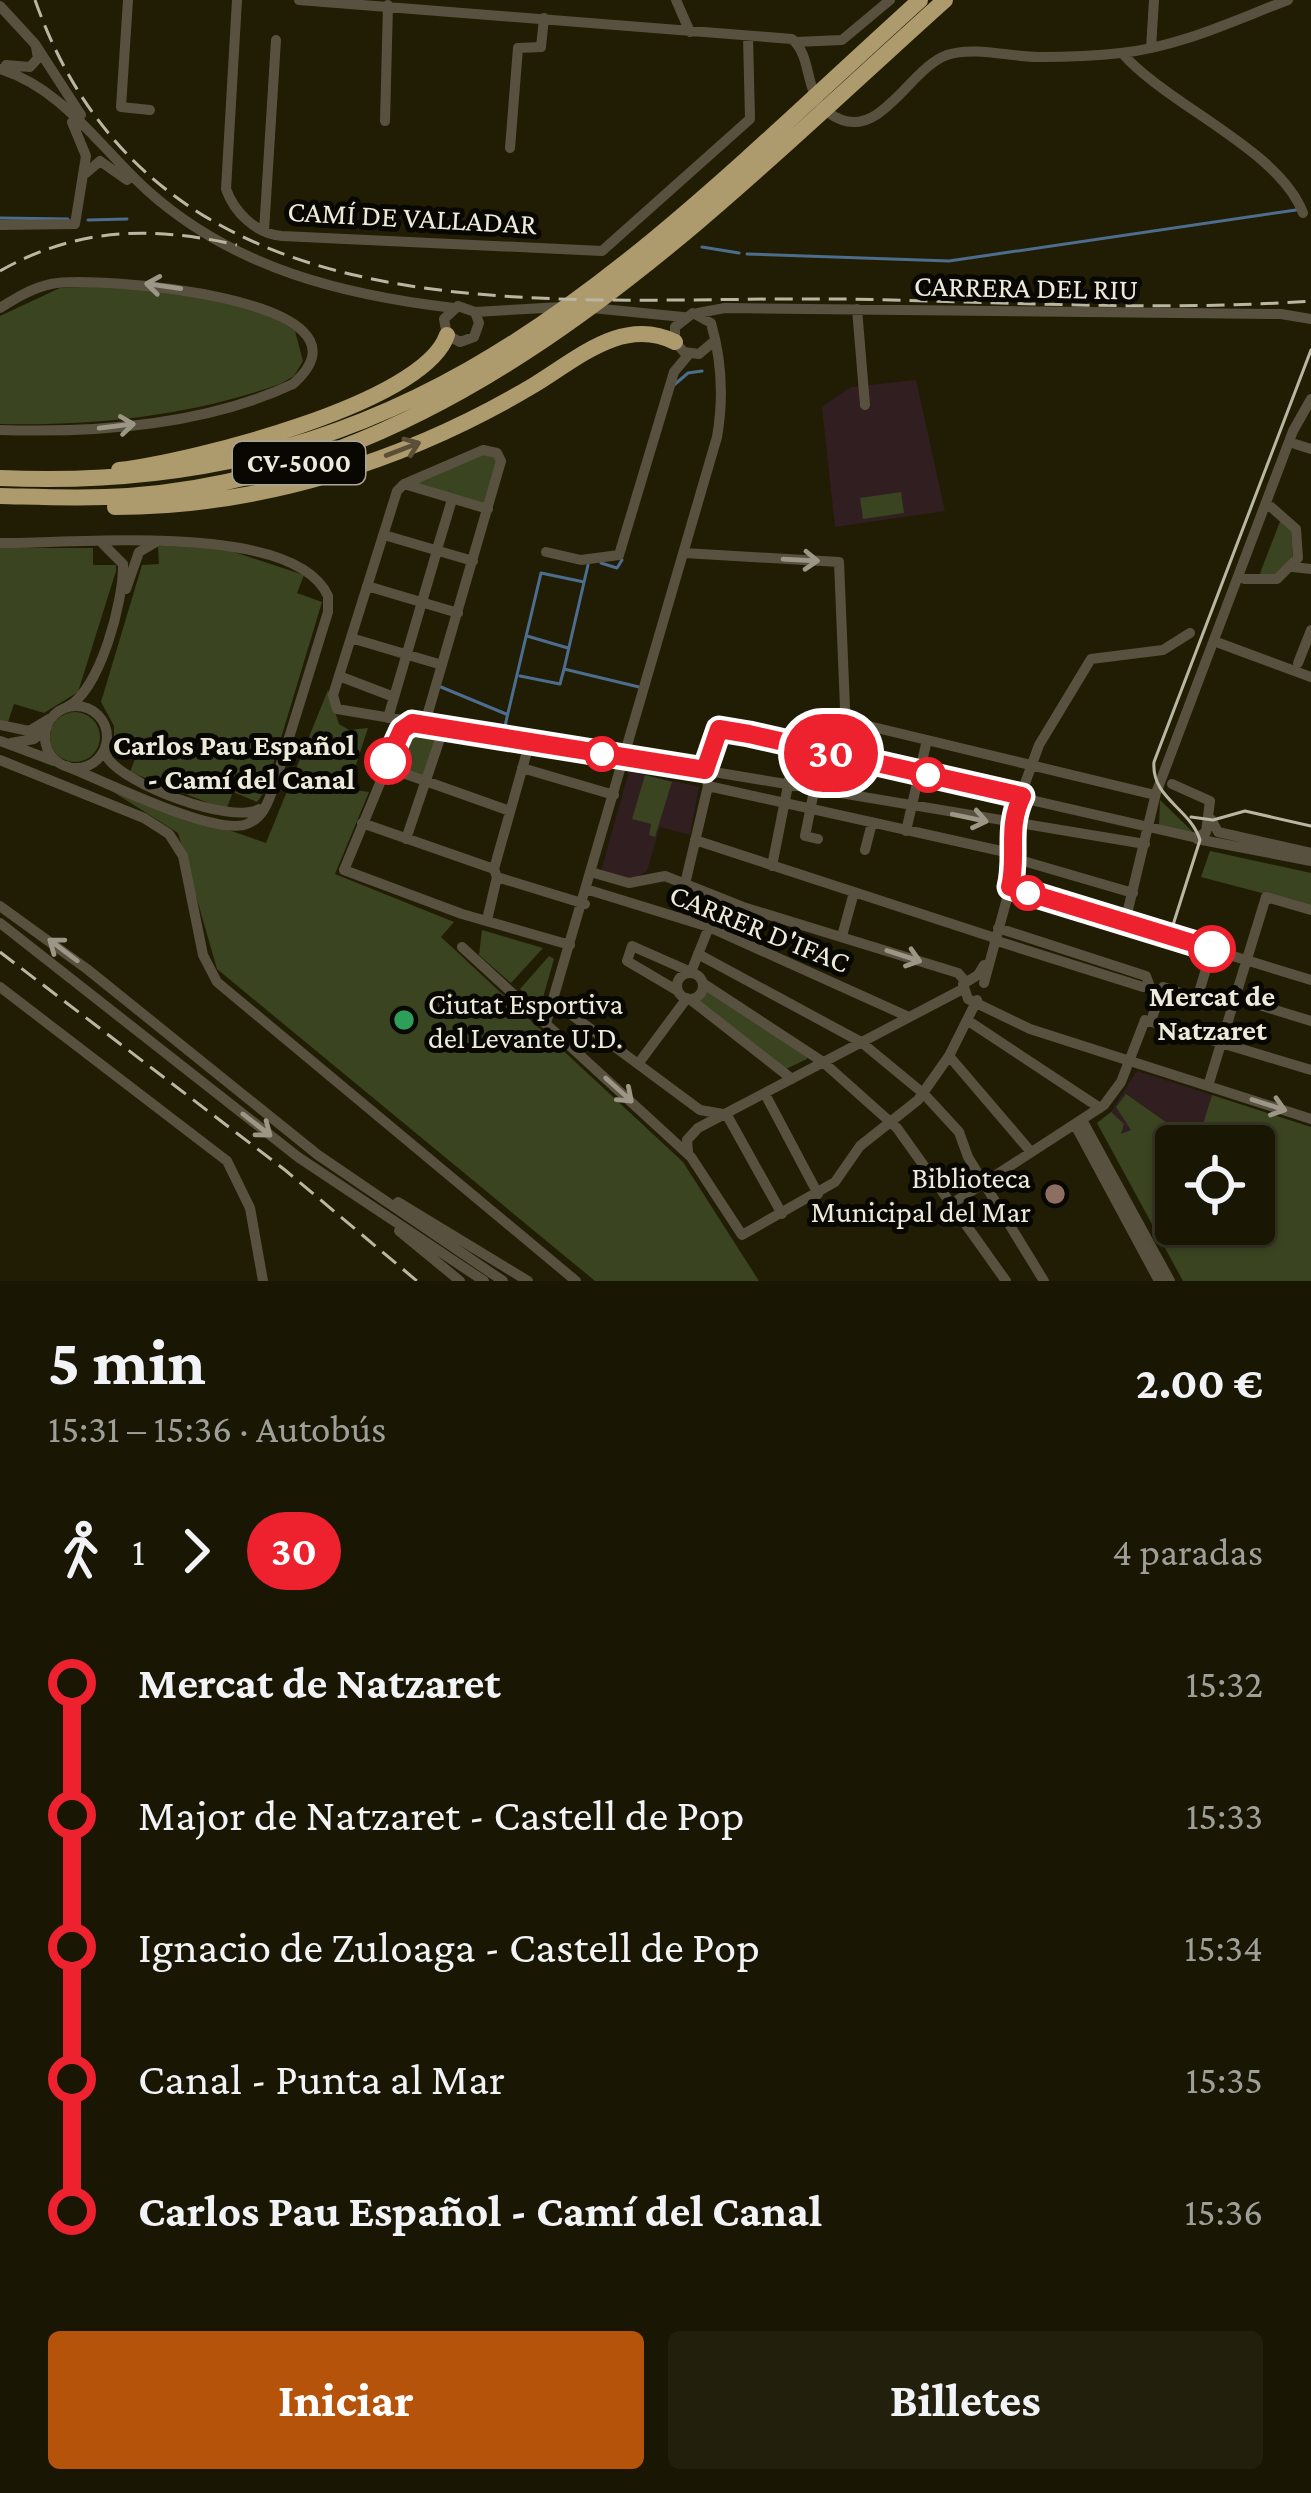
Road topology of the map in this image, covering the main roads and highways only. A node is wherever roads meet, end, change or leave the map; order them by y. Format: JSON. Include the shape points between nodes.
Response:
{"nodes":[{"id":1,"x":920,"y":0,"type":"edge"},
{"id":2,"x":945,"y":0,"type":"edge"},
{"id":3,"x":819,"y":102,"type":"junction"},
{"id":4,"x":445,"y":330,"type":"road end"},
{"id":5,"x":684,"y":345,"type":"road end"},
{"id":6,"x":0,"y":478,"type":"edge"},
{"id":7,"x":28,"y":479,"type":"junction"},
{"id":8,"x":0,"y":499,"type":"edge"}],
"edges":[{"from":1,"to":3,"type":"highway","number":"CV-5000"},
{"from":2,"to":3,"type":"highway","number":"CV-5000"},
{"from":3,"to":7,"type":"highway","number":"CV-5000","via":[[540,327],[407,405],[302,446],[189,472]]},
{"from":3,"to":8,"type":"highway","number":"CV-5000","via":[[668,247],[567,327],[418,417],[231,480],[130,496]]},
{"from":4,"to":7,"type":"highway","via":[[441,354],[428,365],[289,430],[190,457]]},
{"from":8,"to":5,"type":"highway","one_way":true,"via":[[131,507],[264,492],[434,437],[605,342],[650,332]]},
{"from":6,"to":7,"type":"highway","number":"CV-5000"}]}
